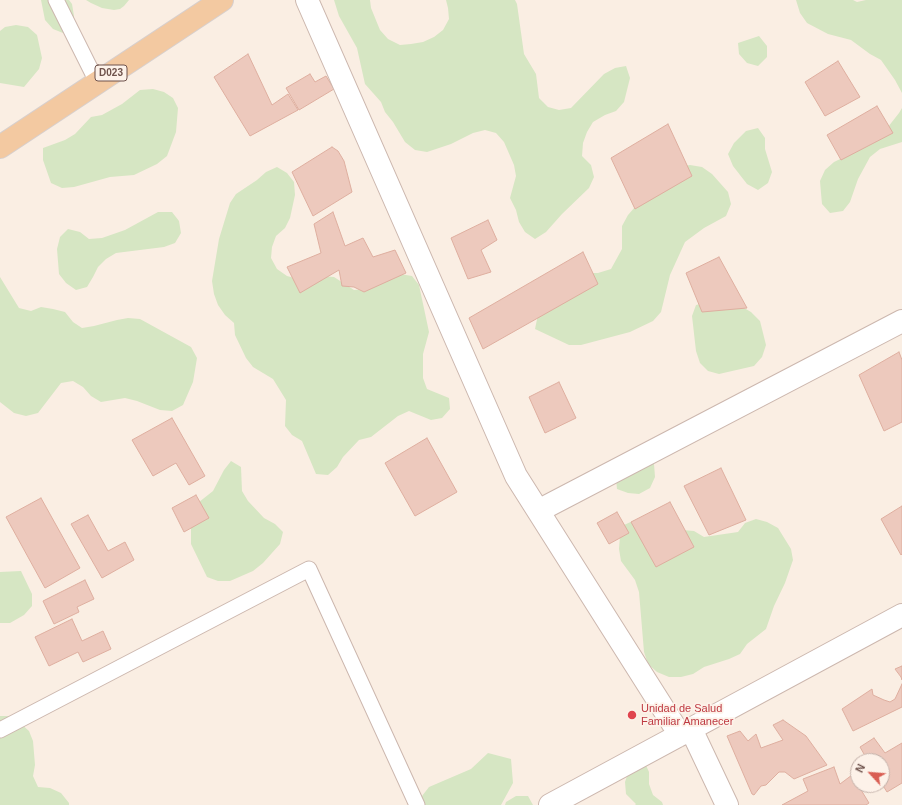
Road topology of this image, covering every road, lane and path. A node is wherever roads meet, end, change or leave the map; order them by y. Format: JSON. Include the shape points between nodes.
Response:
{"nodes":[{"id":1,"x":56,"y":0,"type":"edge"},
{"id":2,"x":222,"y":0,"type":"edge"},
{"id":3,"x":307,"y":0,"type":"edge"},
{"id":4,"x":97,"y":82,"type":"junction"},
{"id":5,"x":0,"y":147,"type":"edge"},
{"id":6,"x":902,"y":321,"type":"edge"},
{"id":7,"x":538,"y":510,"type":"junction"},
{"id":8,"x":902,"y":615,"type":"edge"},
{"id":9,"x":0,"y":730,"type":"edge"},
{"id":10,"x":686,"y":732,"type":"junction"},
{"id":11,"x":417,"y":805,"type":"edge"},
{"id":12,"x":550,"y":805,"type":"edge"},
{"id":13,"x":727,"y":805,"type":"edge"}],
"edges":[{"from":1,"to":4,"type":"lane"},
{"from":2,"to":4,"type":"main road","number":"D023"},
{"from":3,"to":7,"type":"street","via":[[516,476]]},
{"from":4,"to":5,"type":"main road","number":"D023"},
{"from":6,"to":7,"type":"street"},
{"from":7,"to":10,"type":"street"},
{"from":8,"to":10,"type":"street"},
{"from":9,"to":11,"type":"lane","via":[[309,568]]},
{"from":10,"to":12,"type":"street"},
{"from":10,"to":13,"type":"street"}]}
